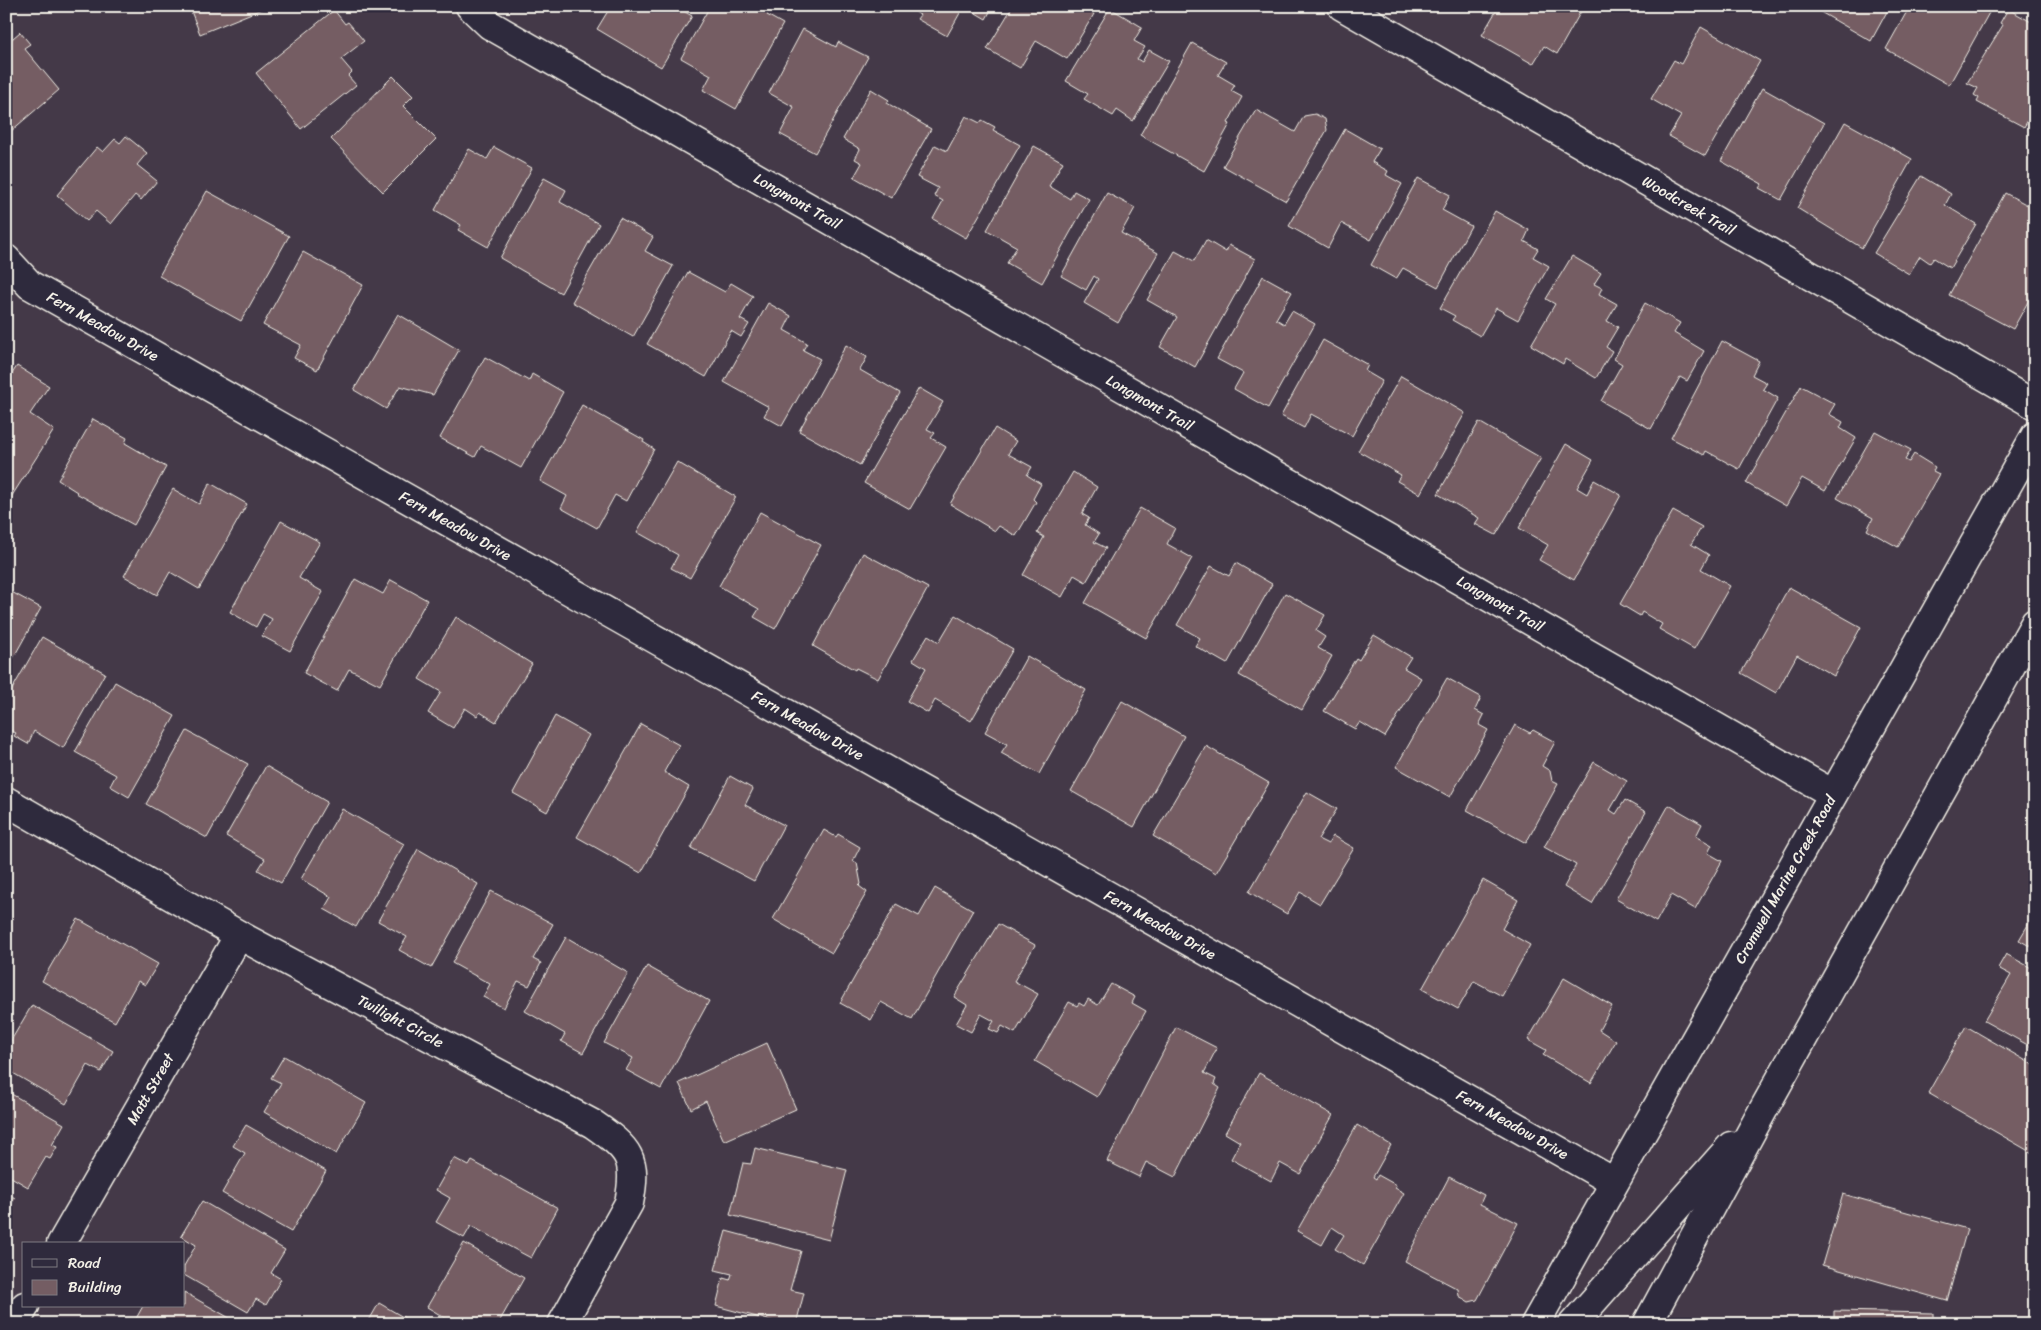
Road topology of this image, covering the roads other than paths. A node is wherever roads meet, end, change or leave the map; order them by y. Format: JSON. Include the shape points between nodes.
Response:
{"nodes":[{"id":1,"x":470,"y":6,"type":"edge"},
{"id":2,"x":1342,"y":6,"type":"edge"},
{"id":3,"x":6,"y":259,"type":"edge"},
{"id":4,"x":2035,"y":405,"type":"edge"},
{"id":5,"x":2035,"y":436,"type":"edge"},
{"id":6,"x":2035,"y":623,"type":"edge"},
{"id":7,"x":1833,"y":794,"type":"junction"},
{"id":8,"x":6,"y":801,"type":"edge"},
{"id":9,"x":240,"y":935,"type":"junction"},
{"id":10,"x":1762,"y":1112,"type":"junction"},
{"id":11,"x":1614,"y":1182,"type":"junction"},
{"id":12,"x":62,"y":1242,"type":"edge"},
{"id":13,"x":24,"y":1308,"type":"edge"},
{"id":14,"x":15,"y":1324,"type":"edge"},
{"id":15,"x":562,"y":1324,"type":"edge"},
{"id":16,"x":1535,"y":1324,"type":"edge"},
{"id":17,"x":1573,"y":1324,"type":"edge"},
{"id":18,"x":1647,"y":1324,"type":"edge"}],
"edges":[{"from":1,"to":7,"type":"street","name":"Longmont Trail","via":[[490,25]]},
{"from":2,"to":4,"type":"street","name":"Woodcreek Trail"},
{"from":3,"to":11,"type":"street","name":"Fern Meadow Drive","via":[[30,285]]},
{"from":5,"to":7,"type":"street","name":"Cromwell Marine Creek Road"},
{"from":6,"to":10,"type":"street"},
{"from":7,"to":11,"type":"street","name":"Cromwell Marine Creek Road"},
{"from":8,"to":9,"type":"street","name":"Twilight Circle"},
{"from":9,"to":12,"type":"street","name":"Matt Street"},
{"from":9,"to":15,"type":"street","name":"Twilight Circle","via":[[593,1124],[616,1140],[631,1160],[633,1183],[629,1202]]},
{"from":10,"to":17,"type":"street"},
{"from":10,"to":18,"type":"street"},
{"from":11,"to":16,"type":"street","name":"Cromwell Marine Creek Road"},
{"from":13,"to":14,"type":"street"}]}
